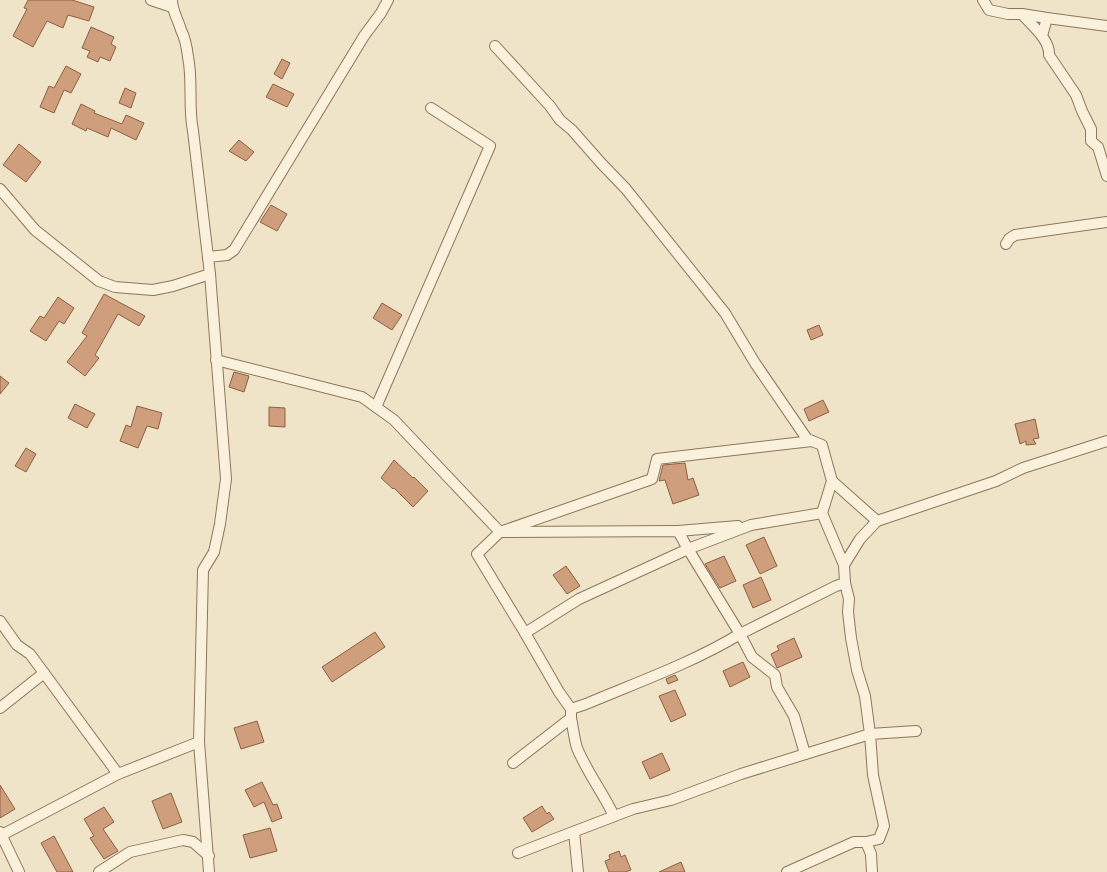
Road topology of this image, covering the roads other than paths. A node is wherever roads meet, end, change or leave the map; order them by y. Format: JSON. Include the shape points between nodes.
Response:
{"nodes":[{"id":1,"x":151,"y":0,"type":"edge"},
{"id":2,"x":388,"y":0,"type":"edge"},
{"id":3,"x":983,"y":0,"type":"edge"},
{"id":4,"x":172,"y":4,"type":"edge"},
{"id":5,"x":1022,"y":14,"type":"junction"},
{"id":6,"x":1047,"y":18,"type":"junction"},
{"id":7,"x":1107,"y":26,"type":"edge"},
{"id":8,"x":1042,"y":36,"type":"junction"},
{"id":9,"x":495,"y":46,"type":"dead end"},
{"id":10,"x":431,"y":108,"type":"dead end"},
{"id":11,"x":1107,"y":176,"type":"edge"},
{"id":12,"x":0,"y":188,"type":"edge"},
{"id":13,"x":1107,"y":222,"type":"edge"},
{"id":14,"x":1006,"y":244,"type":"dead end"},
{"id":15,"x":208,"y":257,"type":"junction"},
{"id":16,"x":210,"y":274,"type":"junction"},
{"id":17,"x":216,"y":360,"type":"junction"},
{"id":18,"x":376,"y":407,"type":"junction"},
{"id":19,"x":812,"y":441,"type":"junction"},
{"id":20,"x":1107,"y":441,"type":"edge"},
{"id":21,"x":832,"y":481,"type":"junction"},
{"id":22,"x":822,"y":512,"type":"junction"},
{"id":23,"x":876,"y":521,"type":"junction"},
{"id":24,"x":751,"y":525,"type":"junction"},
{"id":25,"x":678,"y":531,"type":"junction"},
{"id":26,"x":500,"y":532,"type":"junction"},
{"id":27,"x":688,"y":549,"type":"junction"},
{"id":28,"x":844,"y":565,"type":"junction"},
{"id":29,"x":845,"y":584,"type":"junction"},
{"id":30,"x":0,"y":621,"type":"edge"},
{"id":31,"x":525,"y":633,"type":"junction"},
{"id":32,"x":740,"y":634,"type":"junction"},
{"id":33,"x":44,"y":673,"type":"junction"},
{"id":34,"x":0,"y":708,"type":"edge"},
{"id":35,"x":570,"y":713,"type":"junction"},
{"id":36,"x":916,"y":731,"type":"dead end"},
{"id":37,"x":870,"y":734,"type":"junction"},
{"id":38,"x":199,"y":742,"type":"junction"},
{"id":39,"x":805,"y":754,"type":"junction"},
{"id":40,"x":513,"y":763,"type":"dead end"},
{"id":41,"x":118,"y":774,"type":"junction"},
{"id":42,"x":614,"y":816,"type":"junction"},
{"id":43,"x":574,"y":832,"type":"junction"},
{"id":44,"x":1,"y":834,"type":"edge"},
{"id":45,"x":866,"y":842,"type":"junction"},
{"id":46,"x":518,"y":853,"type":"dead end"},
{"id":47,"x":209,"y":856,"type":"junction"},
{"id":48,"x":19,"y":872,"type":"edge"},
{"id":49,"x":99,"y":872,"type":"edge"},
{"id":50,"x":209,"y":872,"type":"edge"},
{"id":51,"x":578,"y":872,"type":"edge"},
{"id":52,"x":787,"y":872,"type":"edge"},
{"id":53,"x":872,"y":872,"type":"edge"}],
"edges":[{"from":1,"to":4,"type":"street"},
{"from":2,"to":15,"type":"street","via":[[234,250],[227,255]]},
{"from":3,"to":5,"type":"street","via":[[989,10]]},
{"from":4,"to":15,"type":"street","via":[[191,71],[190,117]]},
{"from":5,"to":6,"type":"street"},
{"from":5,"to":8,"type":"street"},
{"from":6,"to":7,"type":"street"},
{"from":6,"to":8,"type":"street"},
{"from":8,"to":11,"type":"street","via":[[1050,48],[1049,55],[1076,95]]},
{"from":9,"to":19,"type":"street","via":[[626,189],[725,313],[755,363],[807,439]]},
{"from":10,"to":18,"type":"street","via":[[490,146]]},
{"from":12,"to":16,"type":"street","via":[[35,230],[99,281],[115,287],[153,290]]},
{"from":13,"to":14,"type":"street","via":[[1015,235]]},
{"from":15,"to":16,"type":"street"},
{"from":16,"to":17,"type":"street"},
{"from":17,"to":18,"type":"street","via":[[362,397]]},
{"from":17,"to":38,"type":"street","via":[[226,479],[214,552],[203,570]]},
{"from":18,"to":26,"type":"street","via":[[394,420]]},
{"from":19,"to":21,"type":"street","via":[[822,445]]},
{"from":19,"to":26,"type":"street","via":[[657,459],[652,479]]},
{"from":20,"to":23,"type":"street"},
{"from":21,"to":22,"type":"street"},
{"from":21,"to":23,"type":"street"},
{"from":22,"to":24,"type":"street"},
{"from":22,"to":28,"type":"street"},
{"from":23,"to":28,"type":"street"},
{"from":24,"to":25,"type":"street"},
{"from":24,"to":27,"type":"street"},
{"from":25,"to":26,"type":"street"},
{"from":25,"to":27,"type":"street"},
{"from":26,"to":31,"type":"street","via":[[477,554]]},
{"from":27,"to":31,"type":"street","via":[[579,599]]},
{"from":27,"to":32,"type":"street"},
{"from":28,"to":29,"type":"street"},
{"from":29,"to":32,"type":"street"},
{"from":29,"to":37,"type":"street","via":[[851,638]]},
{"from":30,"to":33,"type":"street","via":[[18,645],[38,662]]},
{"from":31,"to":35,"type":"street"},
{"from":32,"to":35,"type":"street","via":[[718,648]]},
{"from":32,"to":39,"type":"street","via":[[752,657],[775,675],[777,688],[794,716]]},
{"from":33,"to":34,"type":"street"},
{"from":33,"to":41,"type":"street"},
{"from":35,"to":40,"type":"street"},
{"from":35,"to":42,"type":"street","via":[[577,746],[588,772]]},
{"from":36,"to":37,"type":"street"},
{"from":37,"to":39,"type":"street"},
{"from":37,"to":45,"type":"street","via":[[873,774],[884,826],[879,839]]},
{"from":38,"to":41,"type":"street"},
{"from":38,"to":47,"type":"street"},
{"from":39,"to":42,"type":"street"},
{"from":41,"to":44,"type":"street"},
{"from":42,"to":43,"type":"street"},
{"from":43,"to":46,"type":"street"},
{"from":43,"to":51,"type":"street"},
{"from":44,"to":48,"type":"street"},
{"from":45,"to":52,"type":"street","via":[[854,842]]},
{"from":45,"to":53,"type":"street","via":[[871,854]]},
{"from":47,"to":49,"type":"street","via":[[193,842],[183,840],[130,852]]},
{"from":47,"to":50,"type":"street"}]}
